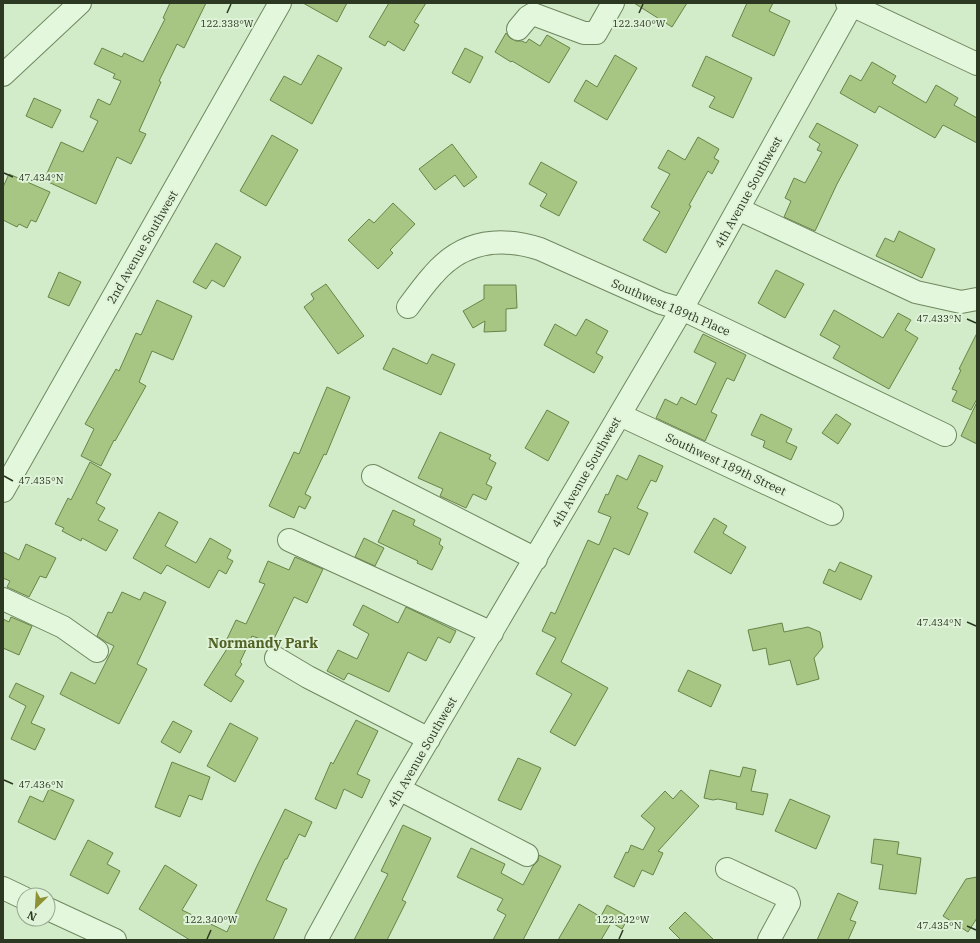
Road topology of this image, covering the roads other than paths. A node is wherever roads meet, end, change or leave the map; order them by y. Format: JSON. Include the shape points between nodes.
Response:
{"nodes":[{"id":1,"x":80,"y":3,"type":"edge"},
{"id":2,"x":613,"y":3,"type":"edge"},
{"id":3,"x":277,"y":4,"type":"edge"},
{"id":4,"x":851,"y":4,"type":"edge"},
{"id":5,"x":518,"y":29,"type":"dead end"},
{"id":6,"x":977,"y":64,"type":"edge"},
{"id":7,"x":3,"y":75,"type":"edge"},
{"id":8,"x":738,"y":209,"type":"junction"},
{"id":9,"x":977,"y":299,"type":"edge"},
{"id":10,"x":408,"y":307,"type":"dead end"},
{"id":11,"x":682,"y":309,"type":"junction"},
{"id":12,"x":620,"y":415,"type":"junction"},
{"id":13,"x":945,"y":435,"type":"dead end"},
{"id":14,"x":373,"y":476,"type":"dead end"},
{"id":15,"x":3,"y":491,"type":"edge"},
{"id":16,"x":832,"y":514,"type":"dead end"},
{"id":17,"x":289,"y":540,"type":"dead end"},
{"id":18,"x":536,"y":559,"type":"junction"},
{"id":19,"x":3,"y":599,"type":"edge"},
{"id":20,"x":492,"y":633,"type":"junction"},
{"id":21,"x":97,"y":651,"type":"dead end"},
{"id":22,"x":276,"y":658,"type":"dead end"},
{"id":23,"x":429,"y":739,"type":"junction"},
{"id":24,"x":399,"y":789,"type":"junction"},
{"id":25,"x":527,"y":855,"type":"dead end"},
{"id":26,"x":727,"y":869,"type":"dead end"},
{"id":27,"x":3,"y":888,"type":"edge"},
{"id":28,"x":16,"y":894,"type":"edge"},
{"id":29,"x":56,"y":913,"type":"edge"},
{"id":30,"x":115,"y":940,"type":"edge"},
{"id":31,"x":316,"y":940,"type":"edge"},
{"id":32,"x":769,"y":940,"type":"edge"}],
"edges":[{"from":1,"to":7,"type":"street"},
{"from":2,"to":5,"type":"street","via":[[596,33],[584,32],[533,14]]},
{"from":3,"to":15,"type":"street","name":"2nd Avenue Southwest"},
{"from":4,"to":6,"type":"street"},
{"from":4,"to":8,"type":"street","name":"4th Avenue Southwest"},
{"from":8,"to":9,"type":"street","via":[[916,292],[961,302]]},
{"from":8,"to":11,"type":"street","name":"4th Avenue Southwest"},
{"from":10,"to":11,"type":"street","name":"Southwest 189th Place","via":[[433,274],[448,260],[464,250],[486,242],[506,241],[540,249],[656,301]]},
{"from":11,"to":12,"type":"street","name":"4th Avenue Southwest"},
{"from":11,"to":13,"type":"street","name":"Southwest 189th Place"},
{"from":12,"to":16,"type":"street","name":"Southwest 189th Street"},
{"from":12,"to":18,"type":"street","name":"4th Avenue Southwest"},
{"from":14,"to":18,"type":"street"},
{"from":17,"to":20,"type":"street"},
{"from":18,"to":20,"type":"street","name":"4th Avenue Southwest"},
{"from":19,"to":21,"type":"street","via":[[63,627]]},
{"from":20,"to":23,"type":"street","name":"4th Avenue Southwest"},
{"from":22,"to":23,"type":"street"},
{"from":23,"to":24,"type":"street","name":"4th Avenue Southwest"},
{"from":24,"to":25,"type":"street"},
{"from":24,"to":31,"type":"street","name":"4th Avenue Southwest"},
{"from":26,"to":32,"type":"street","via":[[787,897],[789,903]]},
{"from":27,"to":28,"type":"street"},
{"from":29,"to":30,"type":"street"}]}
